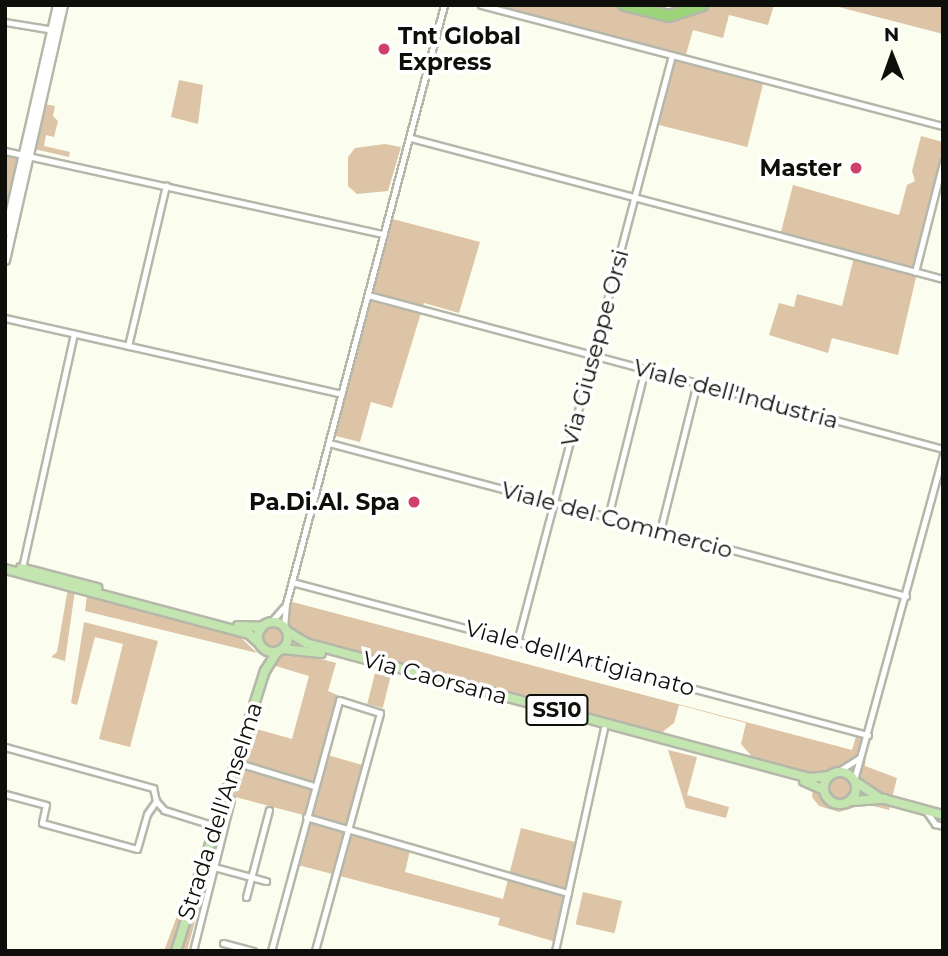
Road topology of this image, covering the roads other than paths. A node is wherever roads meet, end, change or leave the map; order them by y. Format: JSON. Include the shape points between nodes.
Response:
{"nodes":[{"id":1,"x":57,"y":5,"type":"edge"},
{"id":2,"x":63,"y":5,"type":"edge"},
{"id":3,"x":444,"y":5,"type":"edge"},
{"id":4,"x":481,"y":5,"type":"edge"},
{"id":5,"x":624,"y":5,"type":"edge"},
{"id":6,"x":702,"y":5,"type":"edge"},
{"id":7,"x":5,"y":22,"type":"edge"},
{"id":8,"x":54,"y":30,"type":"junction"},
{"id":9,"x":672,"y":55,"type":"junction"},
{"id":10,"x":943,"y":125,"type":"edge"},
{"id":11,"x":411,"y":138,"type":"junction"},
{"id":12,"x":5,"y":150,"type":"edge"},
{"id":13,"x":26,"y":154,"type":"junction"},
{"id":14,"x":943,"y":162,"type":"edge"},
{"id":15,"x":166,"y":185,"type":"junction"},
{"id":16,"x":636,"y":198,"type":"junction"},
{"id":17,"x":5,"y":232,"type":"edge"},
{"id":18,"x":384,"y":234,"type":"junction"},
{"id":19,"x":5,"y":260,"type":"edge"},
{"id":20,"x":915,"y":272,"type":"junction"},
{"id":21,"x":943,"y":279,"type":"edge"},
{"id":22,"x":368,"y":295,"type":"junction"},
{"id":23,"x":5,"y":318,"type":"edge"},
{"id":24,"x":74,"y":334,"type":"junction"},
{"id":25,"x":128,"y":345,"type":"junction"},
{"id":26,"x":592,"y":355,"type":"junction"},
{"id":27,"x":645,"y":369,"type":"junction"},
{"id":28,"x":697,"y":383,"type":"junction"},
{"id":29,"x":342,"y":394,"type":"junction"},
{"id":30,"x":329,"y":443,"type":"junction"},
{"id":31,"x":943,"y":449,"type":"edge"},
{"id":32,"x":943,"y":454,"type":"edge"},
{"id":33,"x":554,"y":503,"type":"junction"},
{"id":34,"x":608,"y":517,"type":"junction"},
{"id":35,"x":660,"y":531,"type":"junction"},
{"id":36,"x":5,"y":564,"type":"edge"},
{"id":37,"x":22,"y":568,"type":"junction"},
{"id":38,"x":5,"y":569,"type":"edge"},
{"id":39,"x":292,"y":582,"type":"junction"},
{"id":40,"x":906,"y":596,"type":"junction"},
{"id":41,"x":286,"y":604,"type":"junction"},
{"id":42,"x":266,"y":625,"type":"junction"},
{"id":43,"x":286,"y":630,"type":"junction"},
{"id":44,"x":517,"y":642,"type":"junction"},
{"id":45,"x":262,"y":646,"type":"junction"},
{"id":46,"x":280,"y":651,"type":"junction"},
{"id":47,"x":265,"y":671,"type":"junction"},
{"id":48,"x":604,"y":728,"type":"junction"},
{"id":49,"x":868,"y":735,"type":"junction"},
{"id":50,"x":5,"y":747,"type":"edge"},
{"id":51,"x":862,"y":755,"type":"junction"},
{"id":52,"x":235,"y":762,"type":"junction"},
{"id":53,"x":837,"y":772,"type":"junction"},
{"id":54,"x":829,"y":776,"type":"junction"},
{"id":55,"x":855,"y":781,"type":"junction"},
{"id":56,"x":314,"y":786,"type":"junction"},
{"id":57,"x":824,"y":790,"type":"junction"},
{"id":58,"x":5,"y":794,"type":"edge"},
{"id":59,"x":884,"y":799,"type":"junction"},
{"id":60,"x":232,"y":800,"type":"dead end"},
{"id":61,"x":156,"y":801,"type":"junction"},
{"id":62,"x":849,"y":802,"type":"junction"},
{"id":63,"x":269,"y":810,"type":"dead end"},
{"id":64,"x":926,"y":811,"type":"junction"},
{"id":65,"x":943,"y":815,"type":"edge"},
{"id":66,"x":306,"y":817,"type":"junction"},
{"id":67,"x":215,"y":826,"type":"junction"},
{"id":68,"x":943,"y":826,"type":"edge"},
{"id":69,"x":349,"y":828,"type":"junction"},
{"id":70,"x":214,"y":866,"type":"junction"},
{"id":71,"x":251,"y":877,"type":"junction"},
{"id":72,"x":266,"y":881,"type":"dead end"},
{"id":73,"x":568,"y":892,"type":"junction"},
{"id":74,"x":246,"y":897,"type":"dead end"},
{"id":75,"x":223,"y":943,"type":"dead end"},
{"id":76,"x":176,"y":951,"type":"edge"},
{"id":77,"x":193,"y":951,"type":"edge"},
{"id":78,"x":253,"y":951,"type":"edge"},
{"id":79,"x":271,"y":951,"type":"edge"},
{"id":80,"x":315,"y":951,"type":"edge"},
{"id":81,"x":555,"y":951,"type":"edge"}],
"edges":[{"from":1,"to":8,"type":"main road"},
{"from":2,"to":8,"type":"main road"},
{"from":3,"to":11,"type":"street"},
{"from":4,"to":9,"type":"street"},
{"from":5,"to":6,"type":"highway","via":[[669,16]]},
{"from":7,"to":8,"type":"street"},
{"from":8,"to":13,"type":"main road"},
{"from":9,"to":10,"type":"street"},
{"from":9,"to":16,"type":"street","name":"Via Giuseppe Orsi"},
{"from":11,"to":16,"type":"street"},
{"from":11,"to":18,"type":"street"},
{"from":12,"to":13,"type":"street"},
{"from":13,"to":15,"type":"street"},
{"from":13,"to":17,"type":"main road"},
{"from":13,"to":19,"type":"main road"},
{"from":14,"to":20,"type":"street"},
{"from":15,"to":18,"type":"street"},
{"from":15,"to":25,"type":"street"},
{"from":16,"to":20,"type":"street"},
{"from":16,"to":26,"type":"street","name":"Via Giuseppe Orsi"},
{"from":18,"to":22,"type":"street"},
{"from":20,"to":21,"type":"street"},
{"from":22,"to":26,"type":"street","name":"Viale dell'Industria"},
{"from":22,"to":29,"type":"street"},
{"from":23,"to":24,"type":"street"},
{"from":24,"to":25,"type":"street"},
{"from":24,"to":37,"type":"street"},
{"from":25,"to":29,"type":"street"},
{"from":26,"to":27,"type":"street","name":"Viale dell'Industria"},
{"from":26,"to":33,"type":"street","name":"Via Giuseppe Orsi"},
{"from":27,"to":28,"type":"street","name":"Viale dell'Industria"},
{"from":27,"to":34,"type":"street"},
{"from":28,"to":31,"type":"street","name":"Viale dell'Industria"},
{"from":28,"to":35,"type":"street"},
{"from":29,"to":30,"type":"street"},
{"from":30,"to":33,"type":"street","name":"Viale del Commercio"},
{"from":30,"to":39,"type":"street"},
{"from":32,"to":40,"type":"street"},
{"from":33,"to":34,"type":"street","name":"Viale del Commercio"},
{"from":33,"to":44,"type":"street","name":"Via Giuseppe Orsi"},
{"from":34,"to":35,"type":"street","name":"Viale del Commercio"},
{"from":35,"to":40,"type":"street","name":"Viale del Commercio"},
{"from":36,"to":37,"type":"main road","number":"SS10"},
{"from":37,"to":42,"type":"main road","number":"SS10","via":[[245,628]]},
{"from":38,"to":45,"type":"main road","number":"SS10","via":[[249,634]]},
{"from":39,"to":41,"type":"street"},
{"from":39,"to":44,"type":"street","name":"Viale dell'Artigianato"},
{"from":40,"to":49,"type":"street"},
{"from":41,"to":42,"type":"street"},
{"from":41,"to":43,"type":"street"},
{"from":42,"to":43,"type":"main road","number":"SS10"},
{"from":42,"to":45,"type":"main road","name":"Strada dell'Anselma"},
{"from":43,"to":46,"type":"main road","name":"Strada dell'Anselma"},
{"from":43,"to":54,"type":"main road","name":"Via Caorsana","number":"SS10","via":[[306,643],[810,778]]},
{"from":44,"to":49,"type":"street","name":"Viale dell'Artigianato"},
{"from":45,"to":46,"type":"main road","number":"SS10"},
{"from":45,"to":47,"type":"main road","name":"Strada dell'Anselma"},
{"from":46,"to":47,"type":"main road","name":"Strada dell'Anselma"},
{"from":46,"to":48,"type":"main road","name":"Via Caorsana","number":"SS10","via":[[313,651]]},
{"from":47,"to":52,"type":"main road","name":"Strada dell'Anselma"},
{"from":48,"to":57,"type":"main road","name":"Via Caorsana","number":"SS10"},
{"from":48,"to":73,"type":"street"},
{"from":49,"to":51,"type":"street"},
{"from":50,"to":61,"type":"street","via":[[153,788]]},
{"from":51,"to":53,"type":"street"},
{"from":51,"to":55,"type":"street"},
{"from":52,"to":56,"type":"street"},
{"from":52,"to":67,"type":"main road","name":"Strada dell'Anselma"},
{"from":53,"to":54,"type":"main road"},
{"from":53,"to":55,"type":"main road"},
{"from":54,"to":57,"type":"main road"},
{"from":55,"to":59,"type":"main road"},
{"from":55,"to":62,"type":"main road","via":[[856,793]]},
{"from":56,"to":66,"type":"street"},
{"from":56,"to":69,"type":"street","via":[[339,700],[380,713]]},
{"from":57,"to":62,"type":"main road","via":[[834,803]]},
{"from":58,"to":61,"type":"street","via":[[46,805],[42,822],[137,849],[147,814]]},
{"from":59,"to":62,"type":"main road","via":[[863,797]]},
{"from":59,"to":64,"type":"main road"},
{"from":60,"to":70,"type":"street"},
{"from":61,"to":67,"type":"street","via":[[164,810]]},
{"from":63,"to":71,"type":"street"},
{"from":64,"to":65,"type":"main road"},
{"from":64,"to":68,"type":"street","via":[[935,824]]},
{"from":66,"to":69,"type":"street"},
{"from":66,"to":79,"type":"street"},
{"from":67,"to":76,"type":"main road","name":"Strada dell'Anselma"},
{"from":69,"to":73,"type":"street"},
{"from":69,"to":80,"type":"street"},
{"from":70,"to":71,"type":"street"},
{"from":70,"to":77,"type":"street"},
{"from":71,"to":72,"type":"street"},
{"from":71,"to":74,"type":"street"},
{"from":73,"to":81,"type":"street"},
{"from":75,"to":78,"type":"street"}]}
